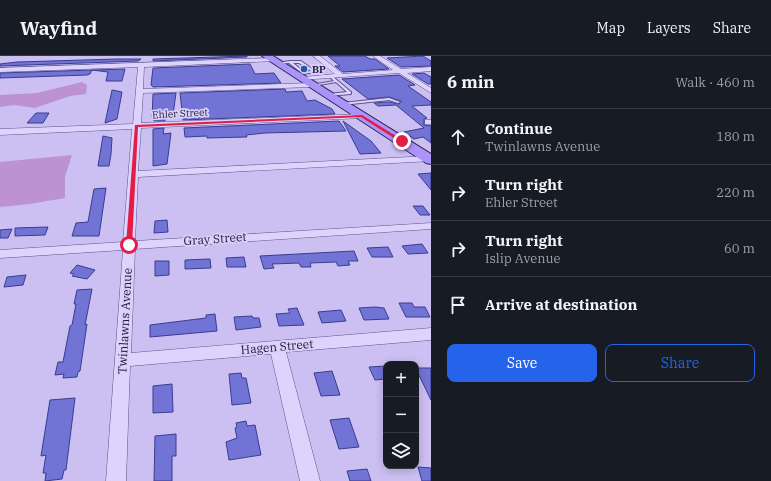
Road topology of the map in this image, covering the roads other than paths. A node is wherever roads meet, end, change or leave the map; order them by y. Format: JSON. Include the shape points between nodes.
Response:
{"nodes":[{"id":1,"x":316,"y":56,"type":"edge"},
{"id":2,"x":376,"y":56,"type":"edge"},
{"id":3,"x":273,"y":60,"type":"edge"},
{"id":4,"x":290,"y":62,"type":"junction"},
{"id":5,"x":141,"y":64,"type":"junction"},
{"id":6,"x":431,"y":69,"type":"edge"},
{"id":7,"x":0,"y":70,"type":"edge"},
{"id":8,"x":306,"y":72,"type":"junction"},
{"id":9,"x":400,"y":72,"type":"junction"},
{"id":10,"x":336,"y":78,"type":"junction"},
{"id":11,"x":139,"y":91,"type":"junction"},
{"id":12,"x":431,"y":91,"type":"edge"},
{"id":13,"x":336,"y":98,"type":"junction"},
{"id":14,"x":398,"y":102,"type":"dead end"},
{"id":15,"x":362,"y":116,"type":"junction"},
{"id":16,"x":136,"y":126,"type":"junction"},
{"id":17,"x":0,"y":132,"type":"edge"},
{"id":18,"x":430,"y":159,"type":"edge"},
{"id":19,"x":133,"y":174,"type":"junction"},
{"id":20,"x":431,"y":226,"type":"edge"},
{"id":21,"x":129,"y":245,"type":"junction"},
{"id":22,"x":0,"y":254,"type":"edge"},
{"id":23,"x":431,"y":334,"type":"edge"},
{"id":24,"x":277,"y":347,"type":"junction"},
{"id":25,"x":124,"y":360,"type":"junction"},
{"id":26,"x":116,"y":481,"type":"edge"},
{"id":27,"x":310,"y":481,"type":"edge"}],
"edges":[{"from":1,"to":10,"type":"street"},
{"from":2,"to":9,"type":"street"},
{"from":3,"to":4,"type":"lane"},
{"from":3,"to":5,"type":"street"},
{"from":3,"to":8,"type":"main road"},
{"from":4,"to":8,"type":"lane"},
{"from":4,"to":8,"type":"lane","via":[[300,62]]},
{"from":5,"to":7,"type":"street"},
{"from":5,"to":11,"type":"street","name":"Twinlawns Avenue"},
{"from":6,"to":9,"type":"street"},
{"from":8,"to":10,"type":"street"},
{"from":8,"to":11,"type":"street"},
{"from":8,"to":13,"type":"main road"},
{"from":9,"to":10,"type":"street"},
{"from":9,"to":12,"type":"street"},
{"from":10,"to":13,"type":"lane","via":[[350,93]]},
{"from":11,"to":16,"type":"street","name":"Twinlawns Avenue"},
{"from":13,"to":14,"type":"lane","via":[[389,98]]},
{"from":13,"to":15,"type":"main road"},
{"from":15,"to":16,"type":"street","name":"Ehler Street"},
{"from":15,"to":18,"type":"main road"},
{"from":16,"to":17,"type":"street","name":"Ehler Street"},
{"from":16,"to":19,"type":"street","name":"Twinlawns Avenue"},
{"from":18,"to":19,"type":"street"},
{"from":19,"to":21,"type":"street","name":"Twinlawns Avenue"},
{"from":20,"to":21,"type":"street","name":"Gray Street"},
{"from":21,"to":22,"type":"street","name":"Gray Street"},
{"from":21,"to":25,"type":"street","name":"Twinlawns Avenue"},
{"from":23,"to":24,"type":"street","name":"Hagen Street"},
{"from":24,"to":25,"type":"street","name":"Hagen Street"},
{"from":24,"to":27,"type":"street"},
{"from":25,"to":26,"type":"street","name":"Twinlawns Avenue"}]}
